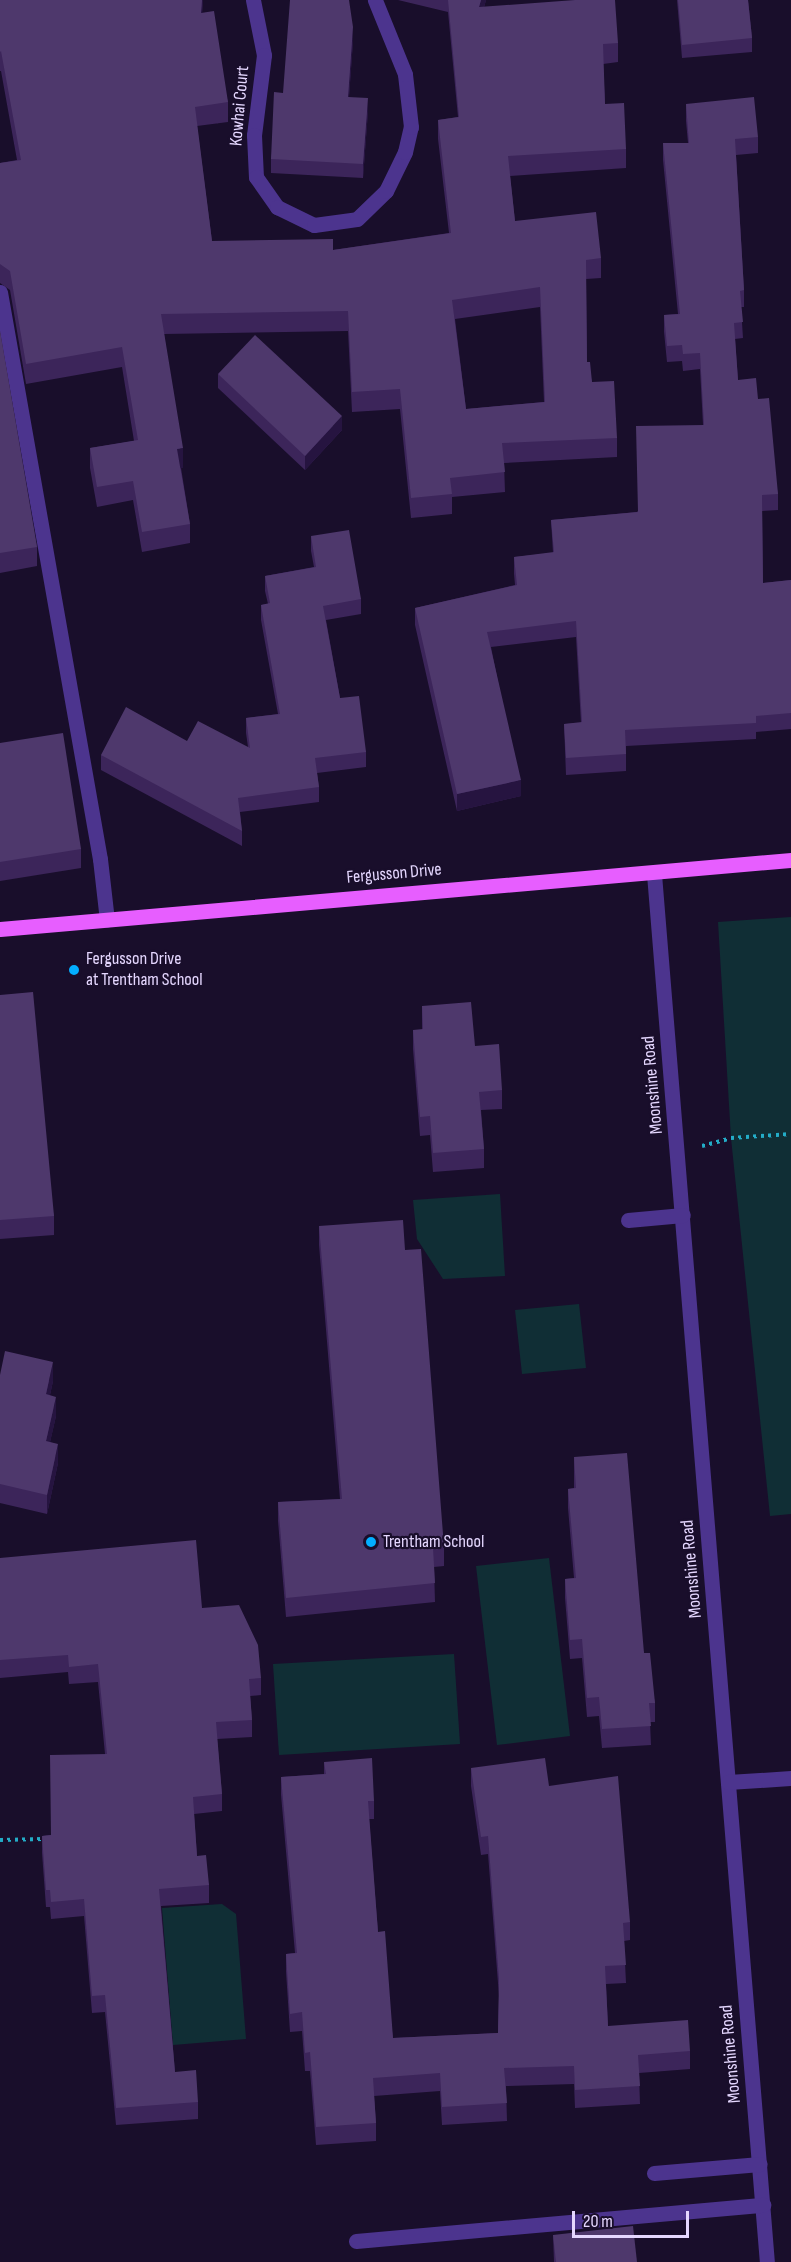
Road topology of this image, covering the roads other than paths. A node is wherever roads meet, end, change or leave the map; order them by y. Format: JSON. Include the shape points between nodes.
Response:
{"nodes":[{"id":1,"x":253,"y":0,"type":"edge"},
{"id":2,"x":375,"y":0,"type":"edge"},
{"id":3,"x":0,"y":292,"type":"edge"},
{"id":4,"x":791,"y":860,"type":"edge"},
{"id":5,"x":654,"y":874,"type":"junction"},
{"id":6,"x":107,"y":920,"type":"junction"},
{"id":7,"x":0,"y":929,"type":"edge"},
{"id":8,"x":683,"y":1215,"type":"junction"},
{"id":9,"x":628,"y":1220,"type":"dead end"},
{"id":10,"x":791,"y":1778,"type":"edge"},
{"id":11,"x":728,"y":1782,"type":"junction"},
{"id":12,"x":760,"y":2164,"type":"junction"},
{"id":13,"x":654,"y":2174,"type":"dead end"},
{"id":14,"x":763,"y":2205,"type":"junction"},
{"id":15,"x":356,"y":2241,"type":"dead end"},
{"id":16,"x":767,"y":2262,"type":"edge"}],
"edges":[{"from":1,"to":2,"type":"street","name":"Kowhai Court","via":[[264,56],[254,135],[256,177],[277,207],[314,225],[357,219],[386,191],[405,152],[411,127],[405,74]]},
{"from":3,"to":6,"type":"street","via":[[100,859]]},
{"from":4,"to":5,"type":"main road","name":"Fergusson Drive"},
{"from":5,"to":6,"type":"main road","name":"Fergusson Drive"},
{"from":5,"to":8,"type":"street","name":"Moonshine Road"},
{"from":6,"to":7,"type":"main road","name":"Fergusson Drive"},
{"from":8,"to":9,"type":"street"},
{"from":8,"to":11,"type":"street","name":"Moonshine Road"},
{"from":10,"to":11,"type":"street"},
{"from":11,"to":12,"type":"street","name":"Moonshine Road"},
{"from":12,"to":13,"type":"street"},
{"from":12,"to":14,"type":"street","name":"Moonshine Road"},
{"from":14,"to":15,"type":"street"},
{"from":14,"to":16,"type":"street","name":"Moonshine Road"}]}
